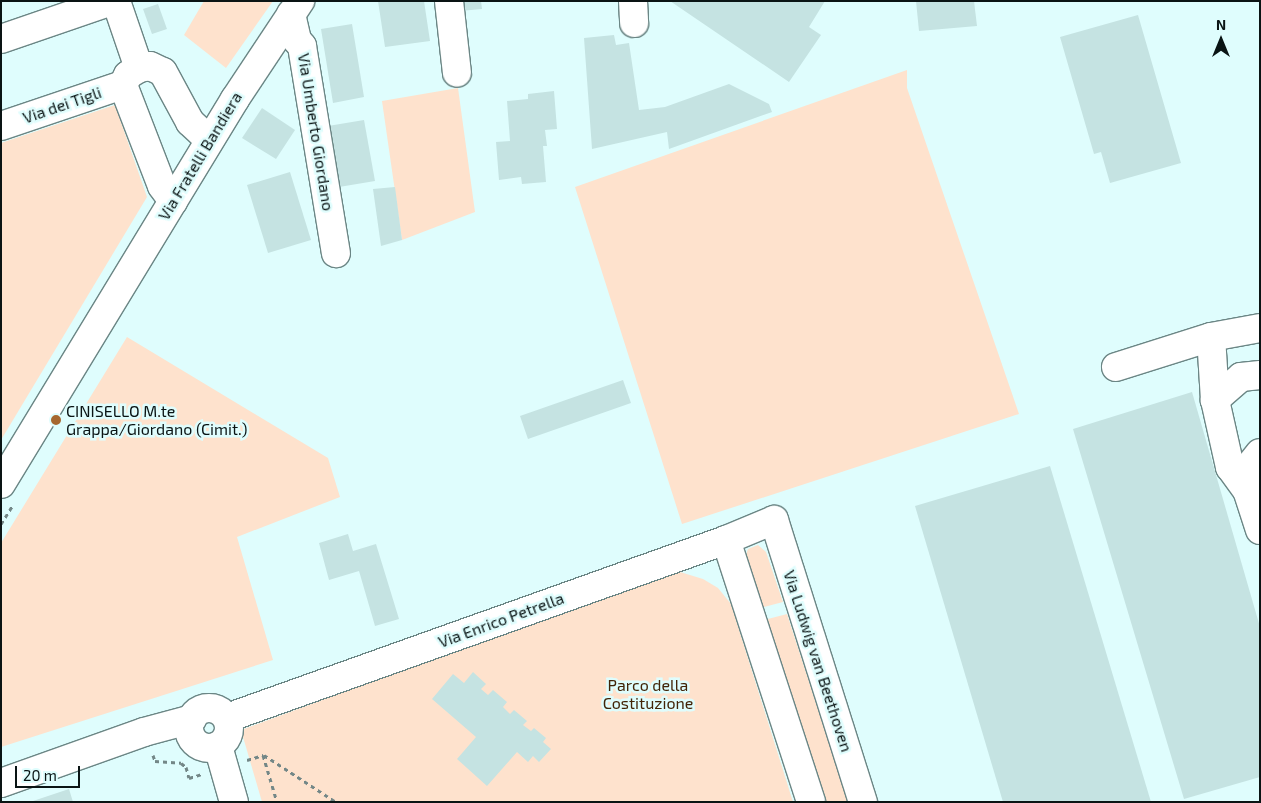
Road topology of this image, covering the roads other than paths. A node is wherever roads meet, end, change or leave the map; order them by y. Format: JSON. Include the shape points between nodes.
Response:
{"nodes":[{"id":1,"x":112,"y":1,"type":"edge"},
{"id":2,"x":116,"y":1,"type":"edge"},
{"id":3,"x":449,"y":1,"type":"edge"},
{"id":4,"x":295,"y":8,"type":"edge"},
{"id":5,"x":1,"y":39,"type":"edge"},
{"id":6,"x":457,"y":73,"type":"dead end"},
{"id":7,"x":131,"y":76,"type":"junction"},
{"id":8,"x":1,"y":126,"type":"edge"},
{"id":9,"x":209,"y":140,"type":"junction"},
{"id":10,"x":173,"y":201,"type":"junction"},
{"id":11,"x":336,"y":253,"type":"dead end"},
{"id":12,"x":1260,"y":328,"type":"edge"},
{"id":13,"x":1211,"y":338,"type":"junction"},
{"id":14,"x":1116,"y":367,"type":"dead end"},
{"id":15,"x":1260,"y":376,"type":"edge"},
{"id":16,"x":1215,"y":400,"type":"junction"},
{"id":17,"x":1260,"y":452,"type":"edge"},
{"id":18,"x":1,"y":484,"type":"edge"},
{"id":19,"x":1246,"y":490,"type":"junction"},
{"id":20,"x":774,"y":520,"type":"joint"},
{"id":21,"x":1260,"y":530,"type":"edge"},
{"id":22,"x":726,"y":540,"type":"junction"},
{"id":23,"x":201,"y":736,"type":"junction"},
{"id":24,"x":1,"y":783,"type":"edge"},
{"id":25,"x":234,"y":802,"type":"edge"},
{"id":26,"x":811,"y":802,"type":"edge"},
{"id":27,"x":863,"y":802,"type":"edge"}],
"edges":[{"from":1,"to":5,"type":"street"},
{"from":2,"to":7,"type":"street","name":"Via dei Tigli"},
{"from":3,"to":6,"type":"street"},
{"from":4,"to":9,"type":"street","name":"Via Fratelli Bandiera"},
{"from":4,"to":11,"type":"street","name":"Via Umberto Giordano","via":[[296,40],[302,46]]},
{"from":7,"to":8,"type":"street","name":"Via dei Tigli"},
{"from":7,"to":9,"type":"street","name":"Via dei Tigli","via":[[150,66],[163,72],[190,122]]},
{"from":7,"to":10,"type":"street","name":"Via dei Tigli","via":[[162,186]]},
{"from":9,"to":10,"type":"street","name":"Via Fratelli Bandiera"},
{"from":10,"to":18,"type":"street","name":"Via Fratelli Bandiera"},
{"from":12,"to":13,"type":"street"},
{"from":13,"to":14,"type":"street"},
{"from":13,"to":16,"type":"street"},
{"from":15,"to":16,"type":"street","via":[[1241,377]]},
{"from":16,"to":19,"type":"street","via":[[1230,467]]},
{"from":17,"to":19,"type":"street","via":[[1251,464]]},
{"from":19,"to":21,"type":"street"},
{"from":20,"to":22,"type":"street","name":"Via Enrico Petrella"},
{"from":20,"to":27,"type":"street","name":"Via Ludwig van Beethoven"},
{"from":22,"to":23,"type":"street","name":"Via Enrico Petrella","via":[[226,718],[228,734]]},
{"from":22,"to":26,"type":"street"},
{"from":23,"to":24,"type":"street","via":[[144,732]]},
{"from":23,"to":25,"type":"street"}]}
